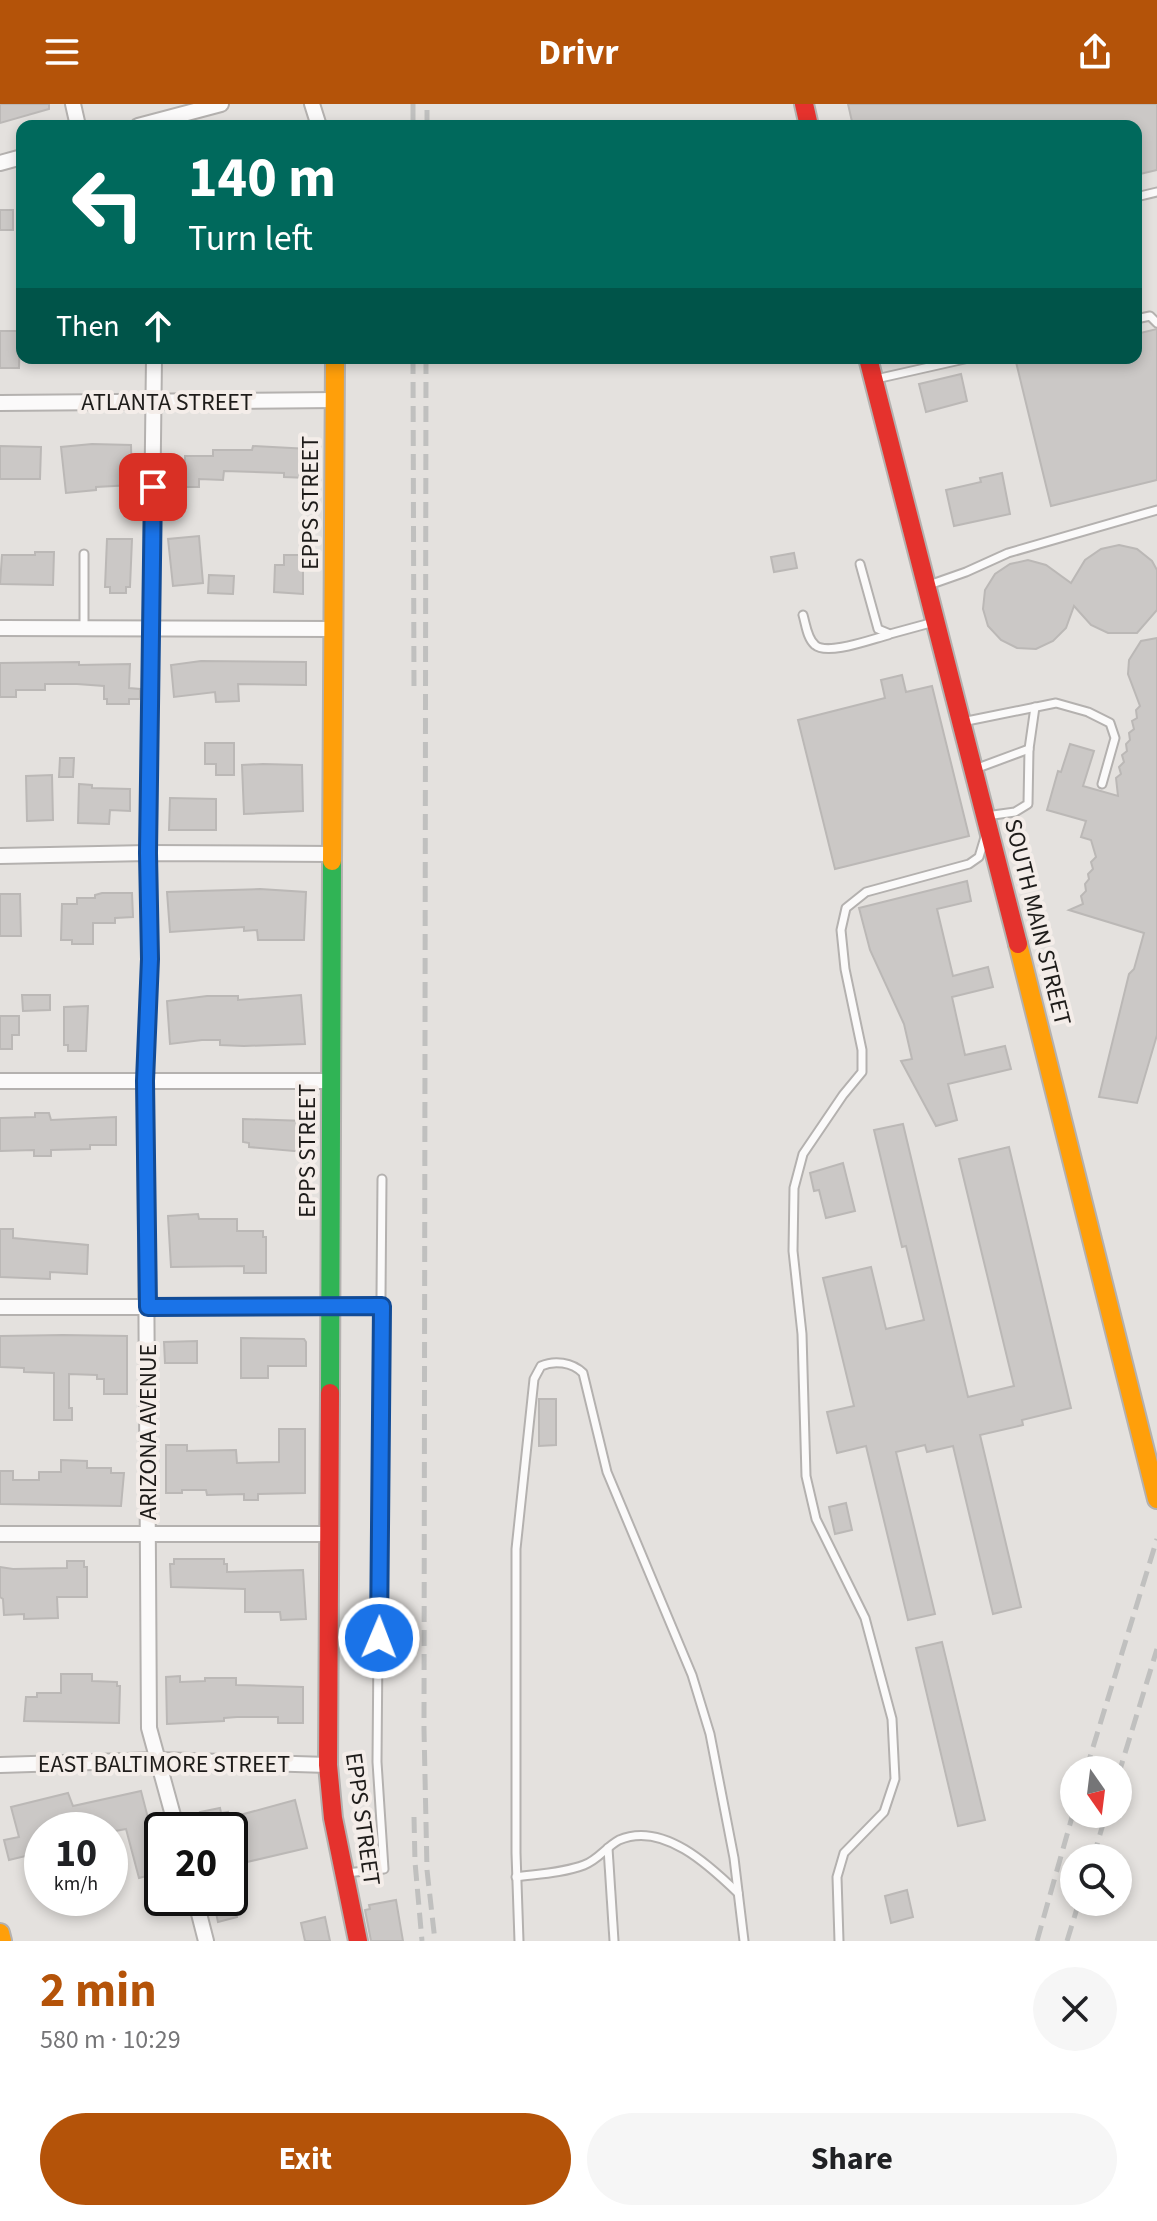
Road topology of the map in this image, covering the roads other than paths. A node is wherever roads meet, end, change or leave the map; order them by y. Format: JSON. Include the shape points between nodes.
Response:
{"nodes":[{"id":1,"x":221,"y":104,"type":"edge"},
{"id":2,"x":165,"y":120,"type":"edge"},
{"id":3,"x":154,"y":364,"type":"edge"},
{"id":4,"x":335,"y":364,"type":"edge"},
{"id":5,"x":870,"y":364,"type":"edge"},
{"id":6,"x":943,"y":364,"type":"edge"},
{"id":7,"x":874,"y":380,"type":"junction"},
{"id":8,"x":335,"y":400,"type":"junction"},
{"id":9,"x":155,"y":402,"type":"junction"},
{"id":10,"x":0,"y":403,"type":"edge"},
{"id":11,"x":1157,"y":510,"type":"edge"},
{"id":12,"x":84,"y":554,"type":"dead end"},
{"id":13,"x":860,"y":564,"type":"dead end"},
{"id":14,"x":927,"y":586,"type":"junction"},
{"id":15,"x":803,"y":615,"type":"dead end"},
{"id":16,"x":936,"y":622,"type":"junction"},
{"id":17,"x":0,"y":628,"type":"edge"},
{"id":18,"x":84,"y":628,"type":"junction"},
{"id":19,"x":150,"y":628,"type":"junction"},
{"id":20,"x":334,"y":629,"type":"junction"},
{"id":21,"x":890,"y":634,"type":"junction"},
{"id":22,"x":1035,"y":707,"type":"junction"},
{"id":23,"x":961,"y":722,"type":"junction"},
{"id":24,"x":1029,"y":749,"type":"junction"},
{"id":25,"x":974,"y":769,"type":"junction"},
{"id":26,"x":1102,"y":784,"type":"dead end"},
{"id":27,"x":987,"y":822,"type":"junction"},
{"id":28,"x":148,"y":853,"type":"junction"},
{"id":29,"x":333,"y":854,"type":"junction"},
{"id":30,"x":0,"y":856,"type":"edge"},
{"id":31,"x":0,"y":1081,"type":"edge"},
{"id":32,"x":145,"y":1081,"type":"junction"},
{"id":33,"x":332,"y":1081,"type":"junction"},
{"id":34,"x":382,"y":1179,"type":"dead end"},
{"id":35,"x":382,"y":1306,"type":"junction"},
{"id":36,"x":0,"y":1307,"type":"edge"},
{"id":37,"x":148,"y":1307,"type":"junction"},
{"id":38,"x":331,"y":1307,"type":"junction"},
{"id":39,"x":1157,"y":1499,"type":"edge"},
{"id":40,"x":0,"y":1534,"type":"edge"},
{"id":41,"x":149,"y":1534,"type":"junction"},
{"id":42,"x":330,"y":1534,"type":"junction"},
{"id":43,"x":157,"y":1760,"type":"junction"},
{"id":44,"x":0,"y":1765,"type":"edge"},
{"id":45,"x":328,"y":1765,"type":"junction"},
{"id":46,"x":172,"y":1812,"type":"edge"},
{"id":47,"x":608,"y":1848,"type":"junction"},
{"id":48,"x":344,"y":1873,"type":"junction"},
{"id":49,"x":516,"y":1877,"type":"junction"},
{"id":50,"x":738,"y":1893,"type":"junction"},
{"id":51,"x":200,"y":1916,"type":"edge"},
{"id":52,"x":0,"y":1933,"type":"edge"},
{"id":53,"x":2,"y":1941,"type":"edge"},
{"id":54,"x":206,"y":1941,"type":"edge"},
{"id":55,"x":358,"y":1941,"type":"edge"},
{"id":56,"x":519,"y":1941,"type":"edge"},
{"id":57,"x":614,"y":1941,"type":"edge"},
{"id":58,"x":744,"y":1941,"type":"edge"},
{"id":59,"x":839,"y":1941,"type":"edge"}],
"edges":[{"from":1,"to":2,"type":"street"},
{"from":3,"to":9,"type":"street","name":"ARIZONA AVENUE"},
{"from":4,"to":8,"type":"street","name":"EPPS STREET"},
{"from":5,"to":7,"type":"street","name":"SOUTH MAIN STREET"},
{"from":6,"to":7,"type":"lane"},
{"from":7,"to":14,"type":"street","name":"SOUTH MAIN STREET"},
{"from":8,"to":9,"type":"street","name":"ATLANTA STREET"},
{"from":8,"to":20,"type":"street","name":"EPPS STREET"},
{"from":9,"to":10,"type":"street","name":"ATLANTA STREET"},
{"from":9,"to":19,"type":"street","name":"ARIZONA AVENUE"},
{"from":11,"to":14,"type":"lane","via":[[1008,553]]},
{"from":12,"to":18,"type":"lane"},
{"from":13,"to":21,"type":"lane","via":[[878,629]]},
{"from":14,"to":16,"type":"street","name":"SOUTH MAIN STREET"},
{"from":15,"to":21,"type":"lane","via":[[808,635],[826,650]]},
{"from":16,"to":21,"type":"lane"},
{"from":16,"to":23,"type":"street","name":"SOUTH MAIN STREET"},
{"from":17,"to":18,"type":"street"},
{"from":18,"to":19,"type":"street"},
{"from":19,"to":20,"type":"street"},
{"from":19,"to":28,"type":"street","name":"ARIZONA AVENUE"},
{"from":20,"to":29,"type":"street","name":"EPPS STREET"},
{"from":22,"to":23,"type":"lane"},
{"from":22,"to":24,"type":"lane"},
{"from":22,"to":26,"type":"lane","via":[[1056,703],[1110,723],[1115,738]]},
{"from":23,"to":25,"type":"street","name":"SOUTH MAIN STREET"},
{"from":24,"to":25,"type":"lane"},
{"from":24,"to":27,"type":"lane","via":[[1028,804]]},
{"from":25,"to":27,"type":"street","name":"SOUTH MAIN STREET"},
{"from":27,"to":39,"type":"street","name":"SOUTH MAIN STREET"},
{"from":27,"to":59,"type":"lane","via":[[979,857],[969,864],[866,892],[846,908],[841,930],[862,1072],[803,1154],[794,1188],[806,1476],[816,1519],[865,1618],[892,1719],[895,1779],[884,1812],[844,1853],[837,1877]]},
{"from":28,"to":29,"type":"street"},
{"from":28,"to":30,"type":"street"},
{"from":28,"to":32,"type":"street","name":"ARIZONA AVENUE"},
{"from":29,"to":33,"type":"street","name":"EPPS STREET"},
{"from":31,"to":32,"type":"street"},
{"from":32,"to":33,"type":"street"},
{"from":32,"to":37,"type":"street","name":"ARIZONA AVENUE"},
{"from":33,"to":38,"type":"street","name":"EPPS STREET"},
{"from":34,"to":35,"type":"lane"},
{"from":35,"to":38,"type":"lane"},
{"from":35,"to":48,"type":"lane","via":[[377,1762],[384,1869]]},
{"from":36,"to":37,"type":"street"},
{"from":37,"to":38,"type":"street"},
{"from":37,"to":41,"type":"street","name":"ARIZONA AVENUE"},
{"from":38,"to":42,"type":"street","name":"EPPS STREET"},
{"from":40,"to":41,"type":"street"},
{"from":41,"to":42,"type":"street"},
{"from":41,"to":43,"type":"street","name":"ARIZONA AVENUE","via":[[149,1728]]},
{"from":42,"to":45,"type":"street","name":"EPPS STREET"},
{"from":43,"to":44,"type":"street","name":"EAST BALTIMORE STREET"},
{"from":43,"to":45,"type":"street","name":"EAST BALTIMORE STREET"},
{"from":43,"to":46,"type":"street","name":"ARIZONA AVENUE"},
{"from":45,"to":48,"type":"street","name":"EPPS STREET"},
{"from":47,"to":49,"type":"lane","via":[[582,1866]]},
{"from":47,"to":50,"type":"lane","via":[[633,1837],[670,1842],[708,1864]]},
{"from":47,"to":57,"type":"lane"},
{"from":48,"to":55,"type":"street","name":"EPPS STREET"},
{"from":49,"to":50,"type":"lane","via":[[516,1549],[534,1379],[541,1366],[556,1363],[583,1373],[607,1472],[692,1675],[710,1734]]},
{"from":49,"to":56,"type":"lane"},
{"from":50,"to":58,"type":"lane"},
{"from":51,"to":54,"type":"street"},
{"from":52,"to":53,"type":"street"}]}
